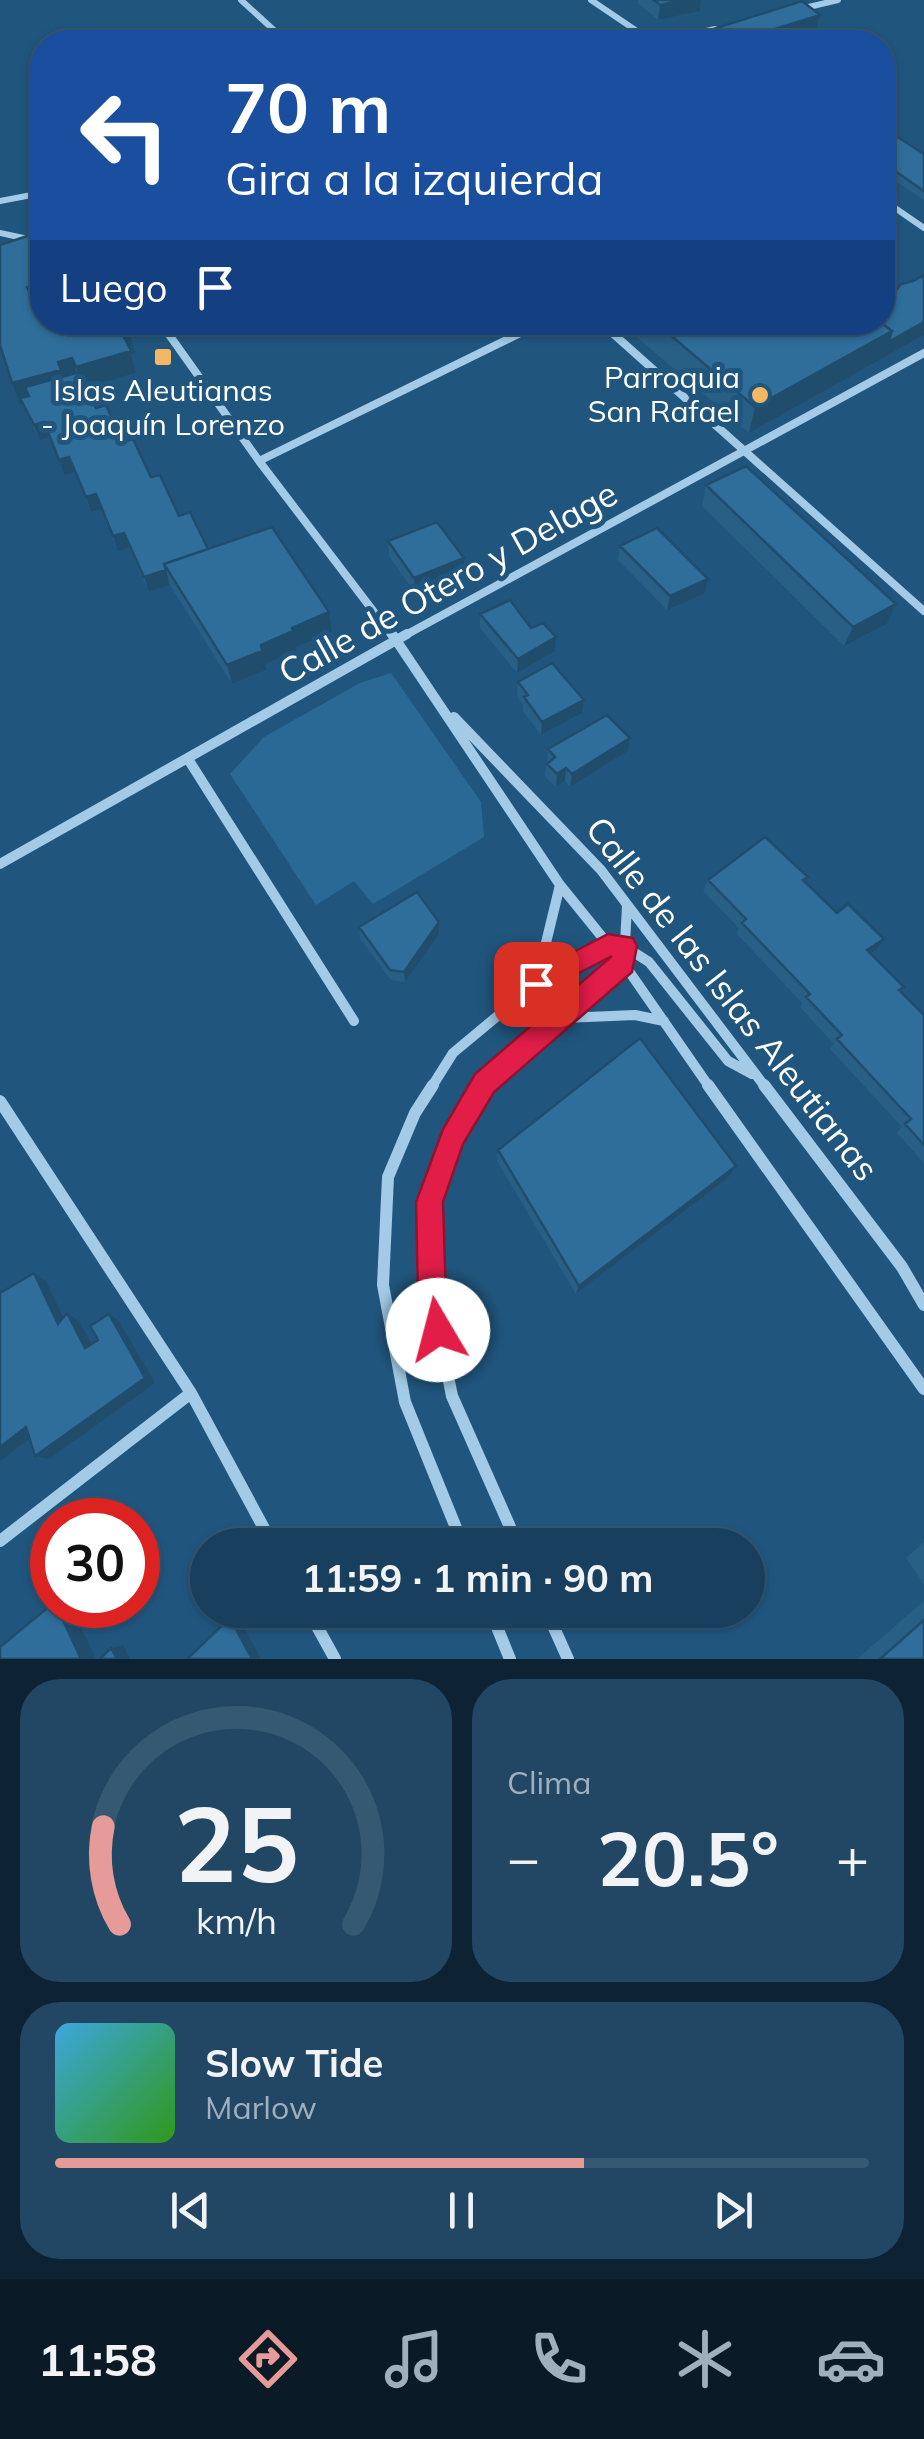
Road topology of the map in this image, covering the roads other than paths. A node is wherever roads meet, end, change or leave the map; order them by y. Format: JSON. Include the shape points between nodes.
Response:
{"nodes":[{"id":1,"x":241,"y":0,"type":"edge"},
{"id":2,"x":591,"y":0,"type":"edge"},
{"id":3,"x":838,"y":0,"type":"edge"},
{"id":4,"x":784,"y":13,"type":"edge"},
{"id":5,"x":730,"y":26,"type":"edge"},
{"id":6,"x":274,"y":30,"type":"edge"},
{"id":7,"x":637,"y":30,"type":"edge"},
{"id":8,"x":712,"y":30,"type":"edge"},
{"id":9,"x":0,"y":190,"type":"edge"},
{"id":10,"x":30,"y":194,"type":"edge"},
{"id":11,"x":16,"y":195,"type":"junction"},
{"id":12,"x":0,"y":201,"type":"edge"},
{"id":13,"x":895,"y":208,"type":"edge"},
{"id":14,"x":924,"y":228,"type":"edge"},
{"id":15,"x":0,"y":234,"type":"edge"},
{"id":16,"x":30,"y":238,"type":"edge"},
{"id":17,"x":169,"y":335,"type":"edge"},
{"id":18,"x":516,"y":335,"type":"edge"},
{"id":19,"x":615,"y":335,"type":"edge"},
{"id":20,"x":924,"y":353,"type":"edge"},
{"id":21,"x":747,"y":450,"type":"junction"},
{"id":22,"x":259,"y":461,"type":"junction"},
{"id":23,"x":924,"y":611,"type":"edge"},
{"id":24,"x":396,"y":640,"type":"junction"},
{"id":25,"x":436,"y":698,"type":"junction"},
{"id":26,"x":188,"y":759,"type":"junction"},
{"id":27,"x":0,"y":864,"type":"edge"},
{"id":28,"x":560,"y":885,"type":"junction"},
{"id":29,"x":627,"y":905,"type":"junction"},
{"id":30,"x":608,"y":945,"type":"junction"},
{"id":31,"x":624,"y":946,"type":"junction"},
{"id":32,"x":624,"y":964,"type":"junction"},
{"id":33,"x":536,"y":984,"type":"junction"},
{"id":34,"x":563,"y":1018,"type":"junction"},
{"id":35,"x":354,"y":1021,"type":"dead end"},
{"id":36,"x":664,"y":1021,"type":"junction"},
{"id":37,"x":758,"y":1076,"type":"junction"},
{"id":38,"x":0,"y":1101,"type":"edge"},
{"id":39,"x":924,"y":1306,"type":"edge"},
{"id":40,"x":924,"y":1389,"type":"edge"},
{"id":41,"x":191,"y":1393,"type":"junction"},
{"id":42,"x":264,"y":1528,"type":"edge"},
{"id":43,"x":457,"y":1528,"type":"edge"},
{"id":44,"x":510,"y":1528,"type":"edge"},
{"id":45,"x":0,"y":1541,"type":"edge"},
{"id":46,"x":318,"y":1628,"type":"edge"},
{"id":47,"x":497,"y":1628,"type":"edge"},
{"id":48,"x":554,"y":1628,"type":"edge"},
{"id":49,"x":335,"y":1659,"type":"edge"},
{"id":50,"x":510,"y":1659,"type":"edge"},
{"id":51,"x":568,"y":1659,"type":"edge"}],
"edges":[{"from":1,"to":6,"type":"street"},
{"from":2,"to":7,"type":"street"},
{"from":3,"to":4,"type":"street"},
{"from":5,"to":8,"type":"street"},
{"from":9,"to":11,"type":"street"},
{"from":10,"to":11,"type":"street"},
{"from":11,"to":12,"type":"street"},
{"from":13,"to":14,"type":"street"},
{"from":15,"to":16,"type":"street"},
{"from":17,"to":22,"type":"street","name":"Calle de las Islas Aleutianas"},
{"from":18,"to":22,"type":"street"},
{"from":19,"to":21,"type":"street"},
{"from":20,"to":21,"type":"street","name":"Calle de Otero y Delage"},
{"from":21,"to":23,"type":"street"},
{"from":21,"to":24,"type":"street","name":"Calle de Otero y Delage"},
{"from":22,"to":24,"type":"street","name":"Calle de las Islas Aleutianas"},
{"from":24,"to":25,"type":"street","name":"Calle de las Islas Aleutianas"},
{"from":24,"to":26,"type":"street","name":"Calle de Otero y Delage"},
{"from":25,"to":28,"type":"street","name":"Calle de las Islas Aleutianas"},
{"from":25,"to":29,"type":"street","name":"Calle de las Islas Aleutianas"},
{"from":26,"to":27,"type":"street","name":"Calle de Otero y Delage"},
{"from":26,"to":35,"type":"street"},
{"from":28,"to":30,"type":"street","name":"Calle de las Islas Aleutianas"},
{"from":28,"to":33,"type":"street"},
{"from":29,"to":31,"type":"street"},
{"from":29,"to":37,"type":"street","name":"Calle de las Islas Aleutianas"},
{"from":30,"to":31,"type":"street"},
{"from":30,"to":32,"type":"street","name":"Calle de las Islas Aleutianas"},
{"from":30,"to":33,"type":"street"},
{"from":31,"to":32,"type":"street"},
{"from":31,"to":37,"type":"street","via":[[650,962],[728,1061]]},
{"from":32,"to":34,"type":"street"},
{"from":32,"to":36,"type":"street","name":"Calle de las Islas Aleutianas"},
{"from":33,"to":43,"type":"street","via":[[453,1054],[415,1113],[388,1176],[383,1284],[405,1402]]},
{"from":34,"to":36,"type":"street"},
{"from":34,"to":44,"type":"street","via":[[484,1083],[452,1138],[430,1202],[432,1297],[452,1396]]},
{"from":36,"to":40,"type":"street","name":"Calle de las Islas Aleutianas"},
{"from":37,"to":39,"type":"street","name":"Calle de las Islas Aleutianas","via":[[902,1266]]},
{"from":38,"to":41,"type":"street"},
{"from":41,"to":42,"type":"street"},
{"from":41,"to":45,"type":"street"},
{"from":46,"to":49,"type":"street"},
{"from":47,"to":50,"type":"street"},
{"from":48,"to":51,"type":"street"}]}
